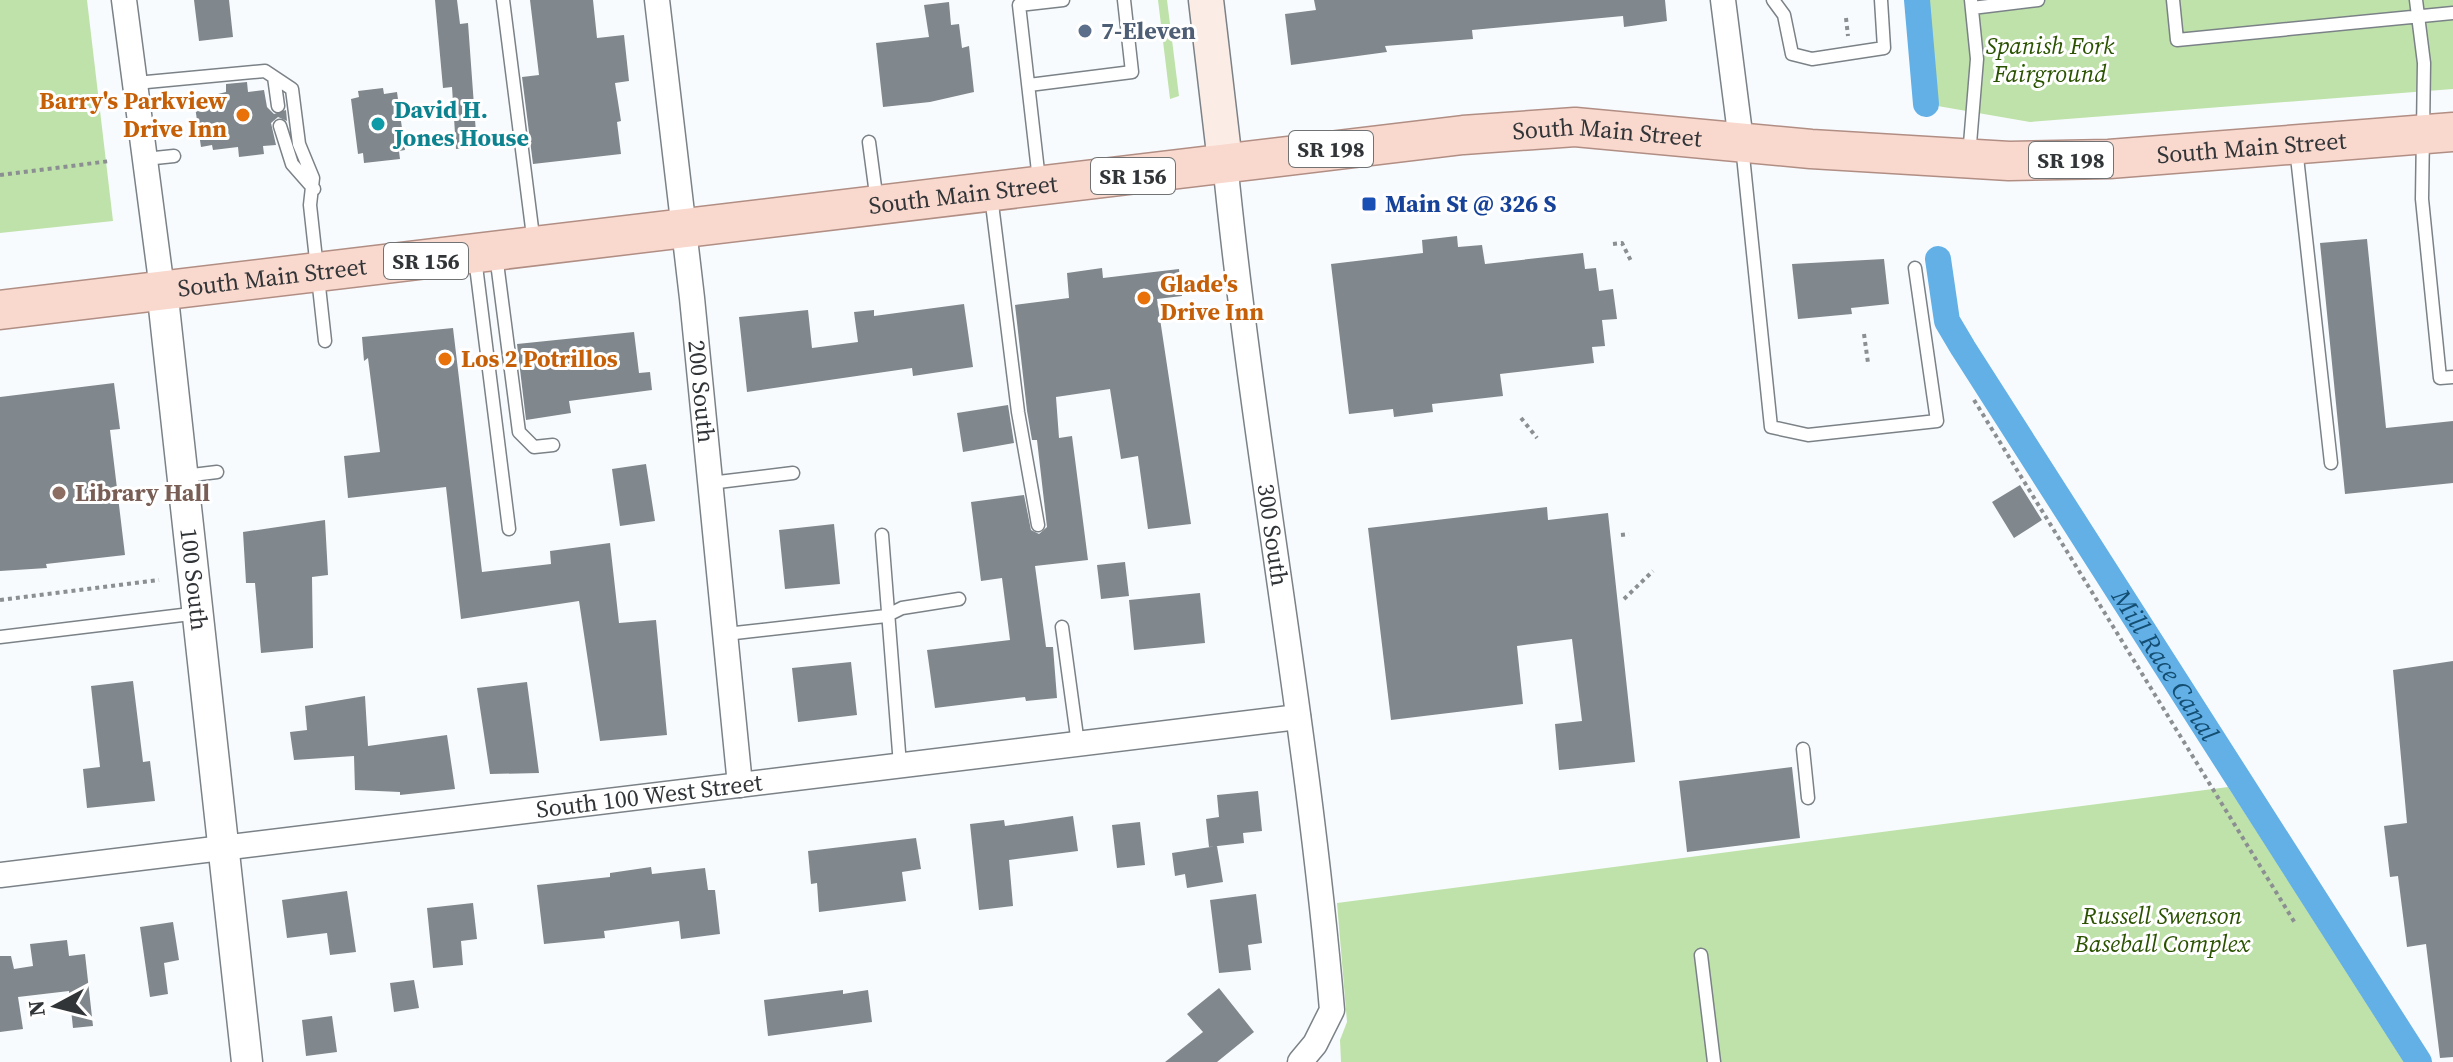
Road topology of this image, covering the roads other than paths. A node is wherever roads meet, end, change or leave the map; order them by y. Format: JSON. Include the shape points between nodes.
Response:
{"nodes":[{"id":1,"x":124,"y":0,"type":"edge"},
{"id":2,"x":503,"y":0,"type":"edge"},
{"id":3,"x":657,"y":0,"type":"edge"},
{"id":4,"x":1063,"y":0,"type":"edge"},
{"id":5,"x":1124,"y":0,"type":"edge"},
{"id":6,"x":1206,"y":0,"type":"edge"},
{"id":7,"x":1723,"y":0,"type":"edge"},
{"id":8,"x":1773,"y":0,"type":"edge"},
{"id":9,"x":1881,"y":0,"type":"edge"},
{"id":10,"x":2038,"y":0,"type":"edge"},
{"id":11,"x":2173,"y":0,"type":"edge"},
{"id":12,"x":2416,"y":0,"type":"edge"},
{"id":13,"x":1971,"y":4,"type":"edge"},
{"id":14,"x":2453,"y":13,"type":"edge"},
{"id":15,"x":2418,"y":16,"type":"junction"},
{"id":16,"x":274,"y":77,"type":"junction"},
{"id":17,"x":136,"y":83,"type":"junction"},
{"id":18,"x":1029,"y":85,"type":"junction"},
{"id":19,"x":278,"y":106,"type":"dead end"},
{"id":20,"x":280,"y":126,"type":"dead end"},
{"id":21,"x":2437,"y":133,"type":"edge"},
{"id":22,"x":1741,"y":141,"type":"junction"},
{"id":23,"x":869,"y":142,"type":"dead end"},
{"id":24,"x":2296,"y":146,"type":"junction"},
{"id":25,"x":174,"y":156,"type":"dead end"},
{"id":26,"x":145,"y":159,"type":"junction"},
{"id":27,"x":1969,"y":159,"type":"junction"},
{"id":28,"x":1225,"y":162,"type":"junction"},
{"id":29,"x":1040,"y":187,"type":"junction"},
{"id":30,"x":314,"y":189,"type":"junction"},
{"id":31,"x":990,"y":193,"type":"junction"},
{"id":32,"x":877,"y":205,"type":"junction"},
{"id":33,"x":684,"y":229,"type":"junction"},
{"id":34,"x":535,"y":247,"type":"junction"},
{"id":35,"x":485,"y":254,"type":"junction"},
{"id":36,"x":1915,"y":268,"type":"dead end"},
{"id":37,"x":317,"y":274,"type":"junction"},
{"id":38,"x":162,"y":289,"type":"junction"},
{"id":39,"x":0,"y":310,"type":"edge"},
{"id":40,"x":325,"y":341,"type":"dead end"},
{"id":41,"x":2453,"y":377,"type":"edge"},
{"id":42,"x":553,"y":445,"type":"dead end"},
{"id":43,"x":2331,"y":463,"type":"dead end"},
{"id":44,"x":217,"y":472,"type":"dead end"},
{"id":45,"x":793,"y":473,"type":"dead end"},
{"id":46,"x":184,"y":476,"type":"junction"},
{"id":47,"x":710,"y":483,"type":"junction"},
{"id":48,"x":1038,"y":525,"type":"dead end"},
{"id":49,"x":509,"y":529,"type":"dead end"},
{"id":50,"x":882,"y":535,"type":"dead end"},
{"id":51,"x":959,"y":599,"type":"dead end"},
{"id":52,"x":199,"y":613,"type":"junction"},
{"id":53,"x":886,"y":616,"type":"junction"},
{"id":54,"x":1062,"y":627,"type":"dead end"},
{"id":55,"x":726,"y":634,"type":"junction"},
{"id":56,"x":0,"y":637,"type":"edge"},
{"id":57,"x":1298,"y":717,"type":"junction"},
{"id":58,"x":1078,"y":744,"type":"junction"},
{"id":59,"x":1803,"y":749,"type":"dead end"},
{"id":60,"x":900,"y":765,"type":"junction"},
{"id":61,"x":740,"y":785,"type":"junction"},
{"id":62,"x":1808,"y":798,"type":"dead end"},
{"id":63,"x":225,"y":848,"type":"junction"},
{"id":64,"x":0,"y":875,"type":"edge"},
{"id":65,"x":1701,"y":955,"type":"dead end"},
{"id":66,"x":247,"y":1062,"type":"edge"},
{"id":67,"x":1300,"y":1062,"type":"edge"},
{"id":68,"x":1714,"y":1062,"type":"edge"}],
"edges":[{"from":1,"to":17,"type":"street","name":"100 South"},
{"from":2,"to":34,"type":"lane"},
{"from":3,"to":33,"type":"street","name":"200 South"},
{"from":4,"to":18,"type":"lane","via":[[1019,5]]},
{"from":5,"to":18,"type":"lane","via":[[1132,72]]},
{"from":6,"to":28,"type":"main road","name":"300 South"},
{"from":7,"to":22,"type":"street"},
{"from":8,"to":9,"type":"lane","via":[[1784,15],[1792,54],[1812,59],[1884,48]]},
{"from":10,"to":13,"type":"lane"},
{"from":11,"to":15,"type":"lane","via":[[2177,40]]},
{"from":12,"to":15,"type":"lane"},
{"from":13,"to":27,"type":"lane","via":[[1977,59]]},
{"from":14,"to":15,"type":"lane"},
{"from":15,"to":21,"type":"lane"},
{"from":16,"to":17,"type":"lane","via":[[265,71]]},
{"from":16,"to":19,"type":"lane"},
{"from":16,"to":30,"type":"lane","via":[[292,89],[299,144]]},
{"from":17,"to":26,"type":"street","name":"100 South"},
{"from":18,"to":29,"type":"lane"},
{"from":20,"to":30,"type":"lane","via":[[292,164]]},
{"from":21,"to":24,"type":"main road","name":"South Main Street","number":"SR 198"},
{"from":21,"to":41,"type":"lane","via":[[2422,199],[2440,378]]},
{"from":22,"to":27,"type":"main road","name":"South Main Street","number":"SR 198"},
{"from":22,"to":28,"type":"main road","name":"South Main Street","number":"SR 198","via":[[1575,127]]},
{"from":22,"to":36,"type":"lane","via":[[1771,427],[1808,435],[1937,421]]},
{"from":23,"to":32,"type":"lane"},
{"from":24,"to":27,"type":"main road","name":"South Main Street","number":"SR 198","via":[[2109,159]]},
{"from":24,"to":43,"type":"lane"},
{"from":25,"to":26,"type":"lane"},
{"from":26,"to":38,"type":"street","name":"100 South"},
{"from":28,"to":29,"type":"main road","name":"South Main Street","number":"SR 156"},
{"from":28,"to":57,"type":"street","name":"300 South"},
{"from":29,"to":31,"type":"main road","name":"South Main Street","number":"SR 156"},
{"from":30,"to":37,"type":"lane","via":[[310,205]]},
{"from":31,"to":32,"type":"main road","name":"South Main Street","number":"SR 156"},
{"from":31,"to":48,"type":"lane"},
{"from":32,"to":33,"type":"main road","name":"South Main Street","number":"SR 156"},
{"from":33,"to":34,"type":"main road","name":"South Main Street","number":"SR 156"},
{"from":33,"to":47,"type":"street","name":"200 South"},
{"from":34,"to":35,"type":"main road","name":"South Main Street","number":"SR 156"},
{"from":35,"to":37,"type":"main road","name":"South Main Street","number":"SR 156"},
{"from":35,"to":42,"type":"lane","via":[[519,432],[534,447]]},
{"from":35,"to":49,"type":"lane"},
{"from":37,"to":38,"type":"main road","name":"South Main Street","number":"SR 156"},
{"from":37,"to":40,"type":"lane"},
{"from":38,"to":39,"type":"main road","name":"South Main Street","number":"SR 156"},
{"from":38,"to":46,"type":"street","name":"100 South"},
{"from":44,"to":46,"type":"lane"},
{"from":45,"to":47,"type":"lane"},
{"from":46,"to":52,"type":"street","name":"100 South"},
{"from":47,"to":55,"type":"street","name":"200 South"},
{"from":50,"to":53,"type":"lane"},
{"from":51,"to":53,"type":"lane","via":[[902,608]]},
{"from":52,"to":56,"type":"lane"},
{"from":52,"to":63,"type":"street","name":"100 South"},
{"from":53,"to":55,"type":"lane"},
{"from":53,"to":60,"type":"lane"},
{"from":54,"to":58,"type":"lane"},
{"from":55,"to":61,"type":"street","name":"200 South"},
{"from":57,"to":58,"type":"street","name":"South 100 West Street"},
{"from":57,"to":67,"type":"street","name":"300 South","via":[[1332,1010]]},
{"from":58,"to":60,"type":"street","name":"South 100 West Street"},
{"from":59,"to":62,"type":"lane"},
{"from":60,"to":61,"type":"street","name":"South 100 West Street"},
{"from":61,"to":63,"type":"street","name":"South 100 West Street"},
{"from":63,"to":64,"type":"street","name":"South 100 West Street"},
{"from":63,"to":66,"type":"street","name":"100 South"},
{"from":65,"to":68,"type":"lane"}]}
